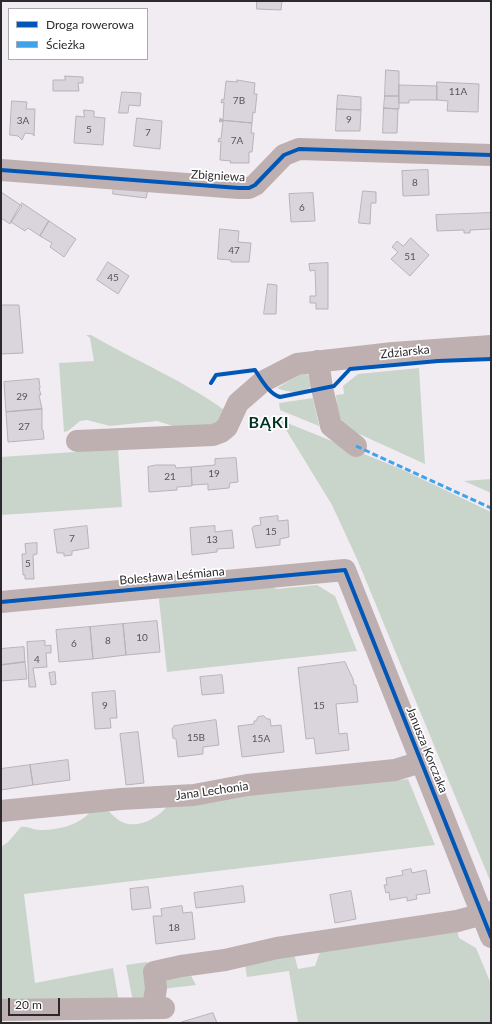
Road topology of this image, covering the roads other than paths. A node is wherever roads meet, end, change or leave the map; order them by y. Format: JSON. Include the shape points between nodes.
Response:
{"nodes":[{"id":1,"x":491,"y":155,"type":"edge"},
{"id":2,"x":1,"y":170,"type":"edge"},
{"id":3,"x":491,"y":346,"type":"edge"},
{"id":4,"x":318,"y":361,"type":"junction"},
{"id":5,"x":77,"y":441,"type":"dead end"},
{"id":6,"x":356,"y":446,"type":"dead end"},
{"id":7,"x":345,"y":570,"type":"joint"},
{"id":8,"x":1,"y":602,"type":"edge"},
{"id":9,"x":421,"y":762,"type":"junction"},
{"id":10,"x":1,"y":811,"type":"edge"},
{"id":11,"x":486,"y":914,"type":"edge"},
{"id":12,"x":491,"y":937,"type":"edge"},
{"id":13,"x":1,"y":1010,"type":"edge"}],
"edges":[{"from":1,"to":2,"type":"street","name":"Zbigniewa","via":[[299,149],[284,155],[250,188]]},
{"from":3,"to":4,"type":"street","name":"Zdziarska","via":[[454,347]]},
{"from":4,"to":5,"type":"street","name":"Zdziarska","via":[[297,364],[262,382],[238,403],[227,427],[213,435]]},
{"from":4,"to":6,"type":"street","via":[[332,426]]},
{"from":7,"to":8,"type":"street","name":"Bolesława Leśmiana"},
{"from":7,"to":9,"type":"street","name":"Janusza Korczaka"},
{"from":9,"to":10,"type":"street","name":"Jana Lechonia","via":[[395,770],[247,785],[194,795],[121,798]]},
{"from":9,"to":11,"type":"street","name":"Janusza Korczaka"},
{"from":11,"to":12,"type":"street","name":"Janusza Korczaka"},
{"from":11,"to":13,"type":"street","via":[[457,921],[277,948],[154,972],[159,1008]]}]}
